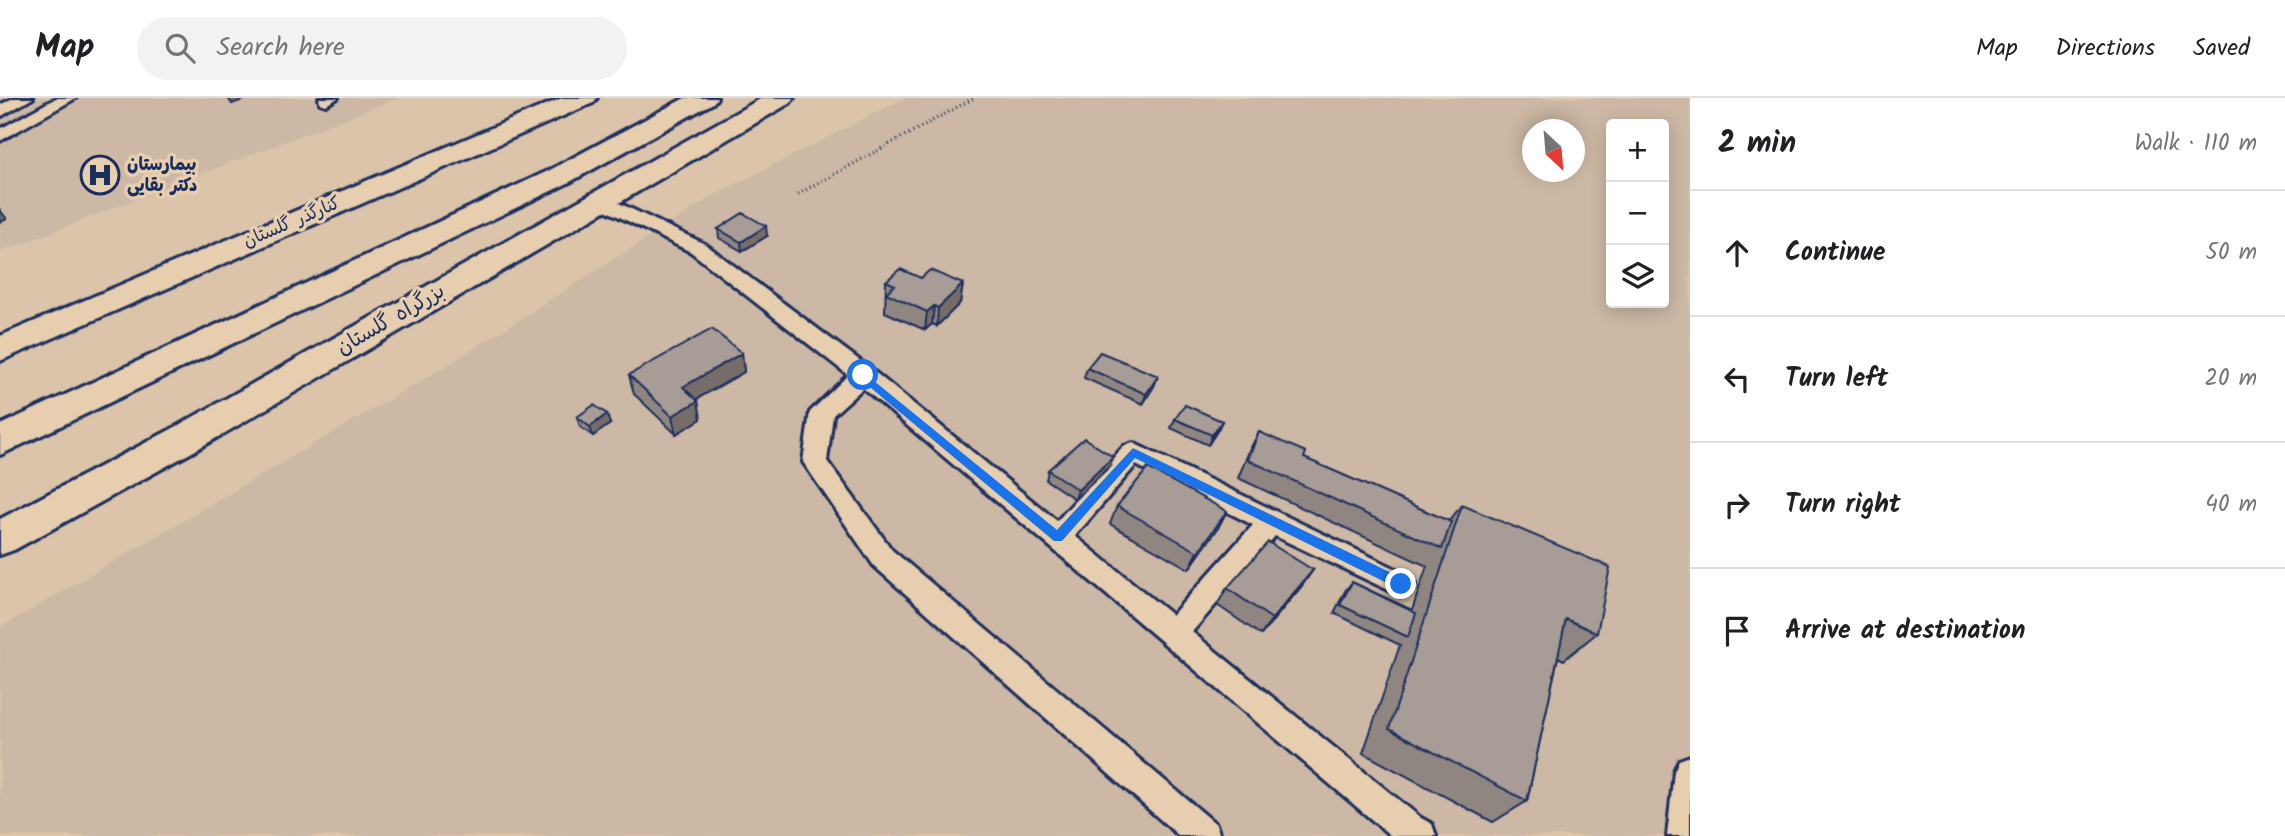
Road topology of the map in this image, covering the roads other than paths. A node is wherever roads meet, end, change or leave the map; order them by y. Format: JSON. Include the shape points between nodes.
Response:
{"nodes":[{"id":1,"x":25,"y":98,"type":"edge"},
{"id":2,"x":68,"y":98,"type":"edge"},
{"id":3,"x":584,"y":98,"type":"edge"},
{"id":4,"x":704,"y":98,"type":"edge"},
{"id":5,"x":781,"y":98,"type":"edge"},
{"id":6,"x":0,"y":112,"type":"edge"},
{"id":7,"x":1,"y":136,"type":"edge"},
{"id":8,"x":600,"y":200,"type":"junction"},
{"id":9,"x":0,"y":349,"type":"edge"},
{"id":10,"x":863,"y":375,"type":"junction"},
{"id":11,"x":0,"y":441,"type":"edge"},
{"id":12,"x":1271,"y":522,"type":"junction"},
{"id":13,"x":0,"y":538,"type":"edge"},
{"id":14,"x":1058,"y":538,"type":"junction"},
{"id":15,"x":1401,"y":584,"type":"dead end"},
{"id":16,"x":1173,"y":634,"type":"junction"},
{"id":17,"x":1690,"y":771,"type":"edge"},
{"id":18,"x":1204,"y":836,"type":"edge"},
{"id":19,"x":1420,"y":836,"type":"edge"},
{"id":20,"x":1683,"y":836,"type":"edge"}],
"edges":[{"from":1,"to":6,"type":"lane"},
{"from":2,"to":7,"type":"lane"},
{"from":3,"to":9,"type":"main road","name":"کنارگذر گلستان"},
{"from":4,"to":11,"type":"main road","via":[[558,177]]},
{"from":5,"to":8,"type":"main road","name":"بزرگراه گلستان"},
{"from":8,"to":10,"type":"lane","via":[[698,248]]},
{"from":8,"to":13,"type":"main road","name":"بزرگراه گلستان","via":[[181,441]]},
{"from":10,"to":14,"type":"lane"},
{"from":10,"to":18,"type":"lane","via":[[822,412],[815,462],[883,558]]},
{"from":12,"to":14,"type":"lane","via":[[1133,452]]},
{"from":12,"to":15,"type":"lane"},
{"from":12,"to":16,"type":"lane"},
{"from":14,"to":16,"type":"lane"},
{"from":16,"to":19,"type":"lane"},
{"from":17,"to":20,"type":"lane"}]}
